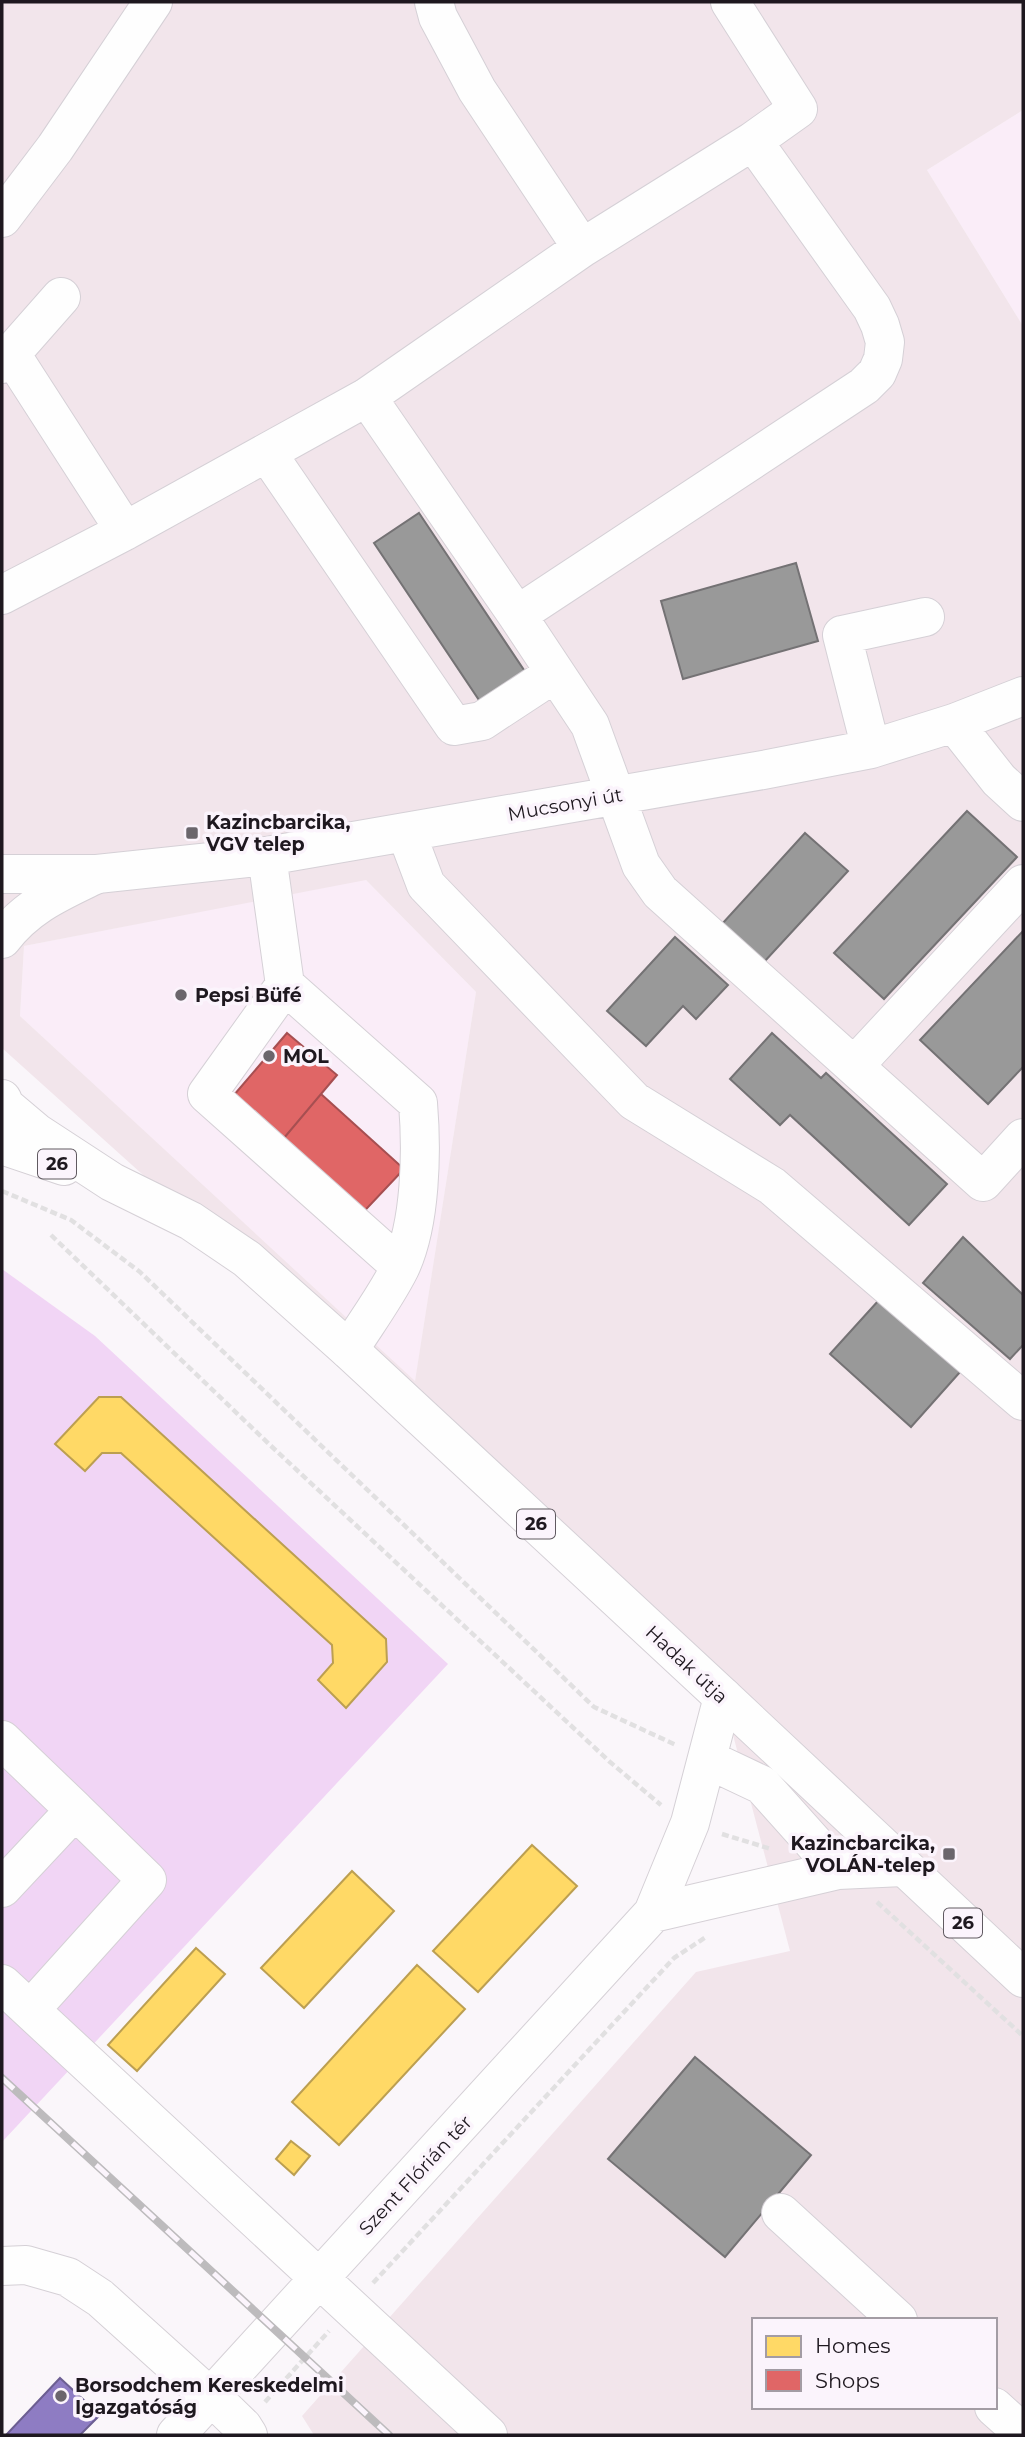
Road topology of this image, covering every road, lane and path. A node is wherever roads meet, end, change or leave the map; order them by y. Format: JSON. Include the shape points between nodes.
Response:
{"nodes":[{"id":1,"x":153,"y":2,"type":"edge"},
{"id":2,"x":434,"y":2,"type":"edge"},
{"id":3,"x":730,"y":2,"type":"edge"},
{"id":4,"x":753,"y":141,"type":"junction"},
{"id":5,"x":2,"y":218,"type":"edge"},
{"id":6,"x":582,"y":248,"type":"junction"},
{"id":7,"x":61,"y":297,"type":"dead end"},
{"id":8,"x":6,"y":359,"type":"edge"},
{"id":9,"x":367,"y":397,"type":"junction"},
{"id":10,"x":267,"y":453,"type":"junction"},
{"id":11,"x":125,"y":531,"type":"junction"},
{"id":12,"x":2,"y":595,"type":"edge"},
{"id":13,"x":517,"y":615,"type":"junction"},
{"id":14,"x":925,"y":617,"type":"dead end"},
{"id":15,"x":555,"y":673,"type":"junction"},
{"id":16,"x":1023,"y":696,"type":"edge"},
{"id":17,"x":954,"y":723,"type":"junction"},
{"id":18,"x":871,"y":749,"type":"junction"},
{"id":19,"x":615,"y":795,"type":"junction"},
{"id":20,"x":1023,"y":802,"type":"edge"},
{"id":21,"x":406,"y":832,"type":"junction"},
{"id":22,"x":267,"y":856,"type":"junction"},
{"id":23,"x":2,"y":874,"type":"edge"},
{"id":24,"x":97,"y":874,"type":"junction"},
{"id":25,"x":1023,"y":884,"type":"edge"},
{"id":26,"x":2,"y":939,"type":"edge"},
{"id":27,"x":285,"y":985,"type":"junction"},
{"id":28,"x":855,"y":1066,"type":"junction"},
{"id":29,"x":2,"y":1099,"type":"edge"},
{"id":30,"x":1023,"y":1138,"type":"edge"},
{"id":31,"x":2,"y":1145,"type":"edge"},
{"id":32,"x":112,"y":1182,"type":"junction"},
{"id":33,"x":2,"y":1191,"type":"edge"},
{"id":34,"x":51,"y":1235,"type":"dead end"},
{"id":35,"x":400,"y":1266,"type":"junction"},
{"id":36,"x":349,"y":1350,"type":"junction"},
{"id":37,"x":1023,"y":1401,"type":"edge"},
{"id":38,"x":723,"y":1697,"type":"junction"},
{"id":39,"x":2,"y":1740,"type":"edge"},
{"id":40,"x":707,"y":1759,"type":"junction"},
{"id":41,"x":75,"y":1810,"type":"junction"},
{"id":42,"x":690,"y":1823,"type":"junction"},
{"id":43,"x":776,"y":1851,"type":"dead end"},
{"id":44,"x":903,"y":1867,"type":"junction"},
{"id":45,"x":838,"y":1870,"type":"junction"},
{"id":46,"x":2,"y":1888,"type":"edge"},
{"id":47,"x":877,"y":1902,"type":"dead end"},
{"id":48,"x":653,"y":1913,"type":"junction"},
{"id":49,"x":707,"y":1937,"type":"dead end"},
{"id":50,"x":1023,"y":1978,"type":"edge"},
{"id":51,"x":2,"y":1984,"type":"edge"},
{"id":52,"x":30,"y":2010,"type":"junction"},
{"id":53,"x":1023,"y":2036,"type":"edge"},
{"id":54,"x":781,"y":2213,"type":"dead end"},
{"id":55,"x":2,"y":2266,"type":"edge"},
{"id":56,"x":318,"y":2279,"type":"junction"},
{"id":57,"x":351,"y":2308,"type":"junction"},
{"id":58,"x":896,"y":2318,"type":"edge"},
{"id":59,"x":210,"y":2397,"type":"junction"},
{"id":60,"x":997,"y":2409,"type":"edge"},
{"id":61,"x":246,"y":2431,"type":"edge"},
{"id":62,"x":1023,"y":2433,"type":"edge"},
{"id":63,"x":176,"y":2435,"type":"edge"},
{"id":64,"x":488,"y":2435,"type":"edge"}],
"edges":[{"from":1,"to":5,"type":"street"},
{"from":2,"to":6,"type":"street","via":[[477,90]]},
{"from":3,"to":4,"type":"street","via":[[798,109]]},
{"from":4,"to":6,"type":"street"},
{"from":4,"to":13,"type":"street","via":[[872,308],[885,342],[877,373],[864,386]]},
{"from":6,"to":9,"type":"street"},
{"from":7,"to":8,"type":"street"},
{"from":8,"to":11,"type":"street"},
{"from":9,"to":10,"type":"street"},
{"from":9,"to":13,"type":"street"},
{"from":10,"to":11,"type":"street"},
{"from":10,"to":15,"type":"street","via":[[454,726],[482,721]]},
{"from":11,"to":12,"type":"street"},
{"from":13,"to":15,"type":"street"},
{"from":14,"to":18,"type":"street","via":[[842,635]]},
{"from":15,"to":19,"type":"street","via":[[590,726]]},
{"from":16,"to":17,"type":"street","name":"Mucsonyi út"},
{"from":17,"to":18,"type":"street","name":"Mucsonyi út"},
{"from":17,"to":20,"type":"street","via":[[999,780]]},
{"from":18,"to":19,"type":"street","name":"Mucsonyi út"},
{"from":19,"to":21,"type":"street","name":"Mucsonyi út"},
{"from":19,"to":28,"type":"street","via":[[641,865],[660,892]]},
{"from":21,"to":22,"type":"street","name":"Mucsonyi út"},
{"from":21,"to":37,"type":"street","via":[[426,885],[634,1101],[772,1186]]},
{"from":22,"to":24,"type":"street","name":"Mucsonyi út"},
{"from":22,"to":27,"type":"street"},
{"from":23,"to":24,"type":"street"},
{"from":24,"to":26,"type":"street","via":[[44,900],[17,919]]},
{"from":25,"to":28,"type":"street"},
{"from":27,"to":35,"type":"street","via":[[418,1103],[418,1185]]},
{"from":27,"to":35,"type":"street","via":[[207,1094]]},
{"from":28,"to":30,"type":"street","via":[[983,1182]]},
{"from":29,"to":32,"type":"street","via":[[37,1133]]},
{"from":31,"to":32,"type":"street","number":"26"},
{"from":32,"to":36,"type":"street","number":"26","via":[[191,1221],[247,1259]]},
{"from":33,"to":40,"type":"path","via":[[71,1220],[140,1272],[594,1707]]},
{"from":34,"to":42,"type":"path","via":[[610,1762],[654,1801]]},
{"from":35,"to":36,"type":"street"},
{"from":36,"to":38,"type":"street","name":"Hadak útja","number":"26"},
{"from":38,"to":40,"type":"street","name":"Szent Flórián tér"},
{"from":38,"to":44,"type":"street","name":"Hadak útja","number":"26"},
{"from":39,"to":41,"type":"street"},
{"from":40,"to":42,"type":"street","name":"Szent Flórián tér"},
{"from":40,"to":45,"type":"street","via":[[762,1785]]},
{"from":41,"to":46,"type":"street"},
{"from":41,"to":52,"type":"street","via":[[147,1880]]},
{"from":42,"to":43,"type":"path"},
{"from":42,"to":48,"type":"street","name":"Szent Flórián tér"},
{"from":44,"to":45,"type":"street"},
{"from":44,"to":50,"type":"street","name":"Hadak útja","number":"26"},
{"from":45,"to":48,"type":"street"},
{"from":47,"to":53,"type":"path"},
{"from":48,"to":56,"type":"street","name":"Szent Flórián tér"},
{"from":49,"to":57,"type":"path","via":[[674,1958]]},
{"from":51,"to":52,"type":"street"},
{"from":52,"to":56,"type":"street"},
{"from":54,"to":58,"type":"street"},
{"from":55,"to":59,"type":"street","via":[[26,2265],[68,2277],[100,2298]]},
{"from":56,"to":57,"type":"street"},
{"from":56,"to":59,"type":"street","name":"Szent Flórián tér"},
{"from":57,"to":61,"type":"path"},
{"from":57,"to":64,"type":"street"},
{"from":59,"to":61,"type":"street"},
{"from":59,"to":63,"type":"street","name":"Szent Flórián tér"},
{"from":60,"to":62,"type":"street"}]}
